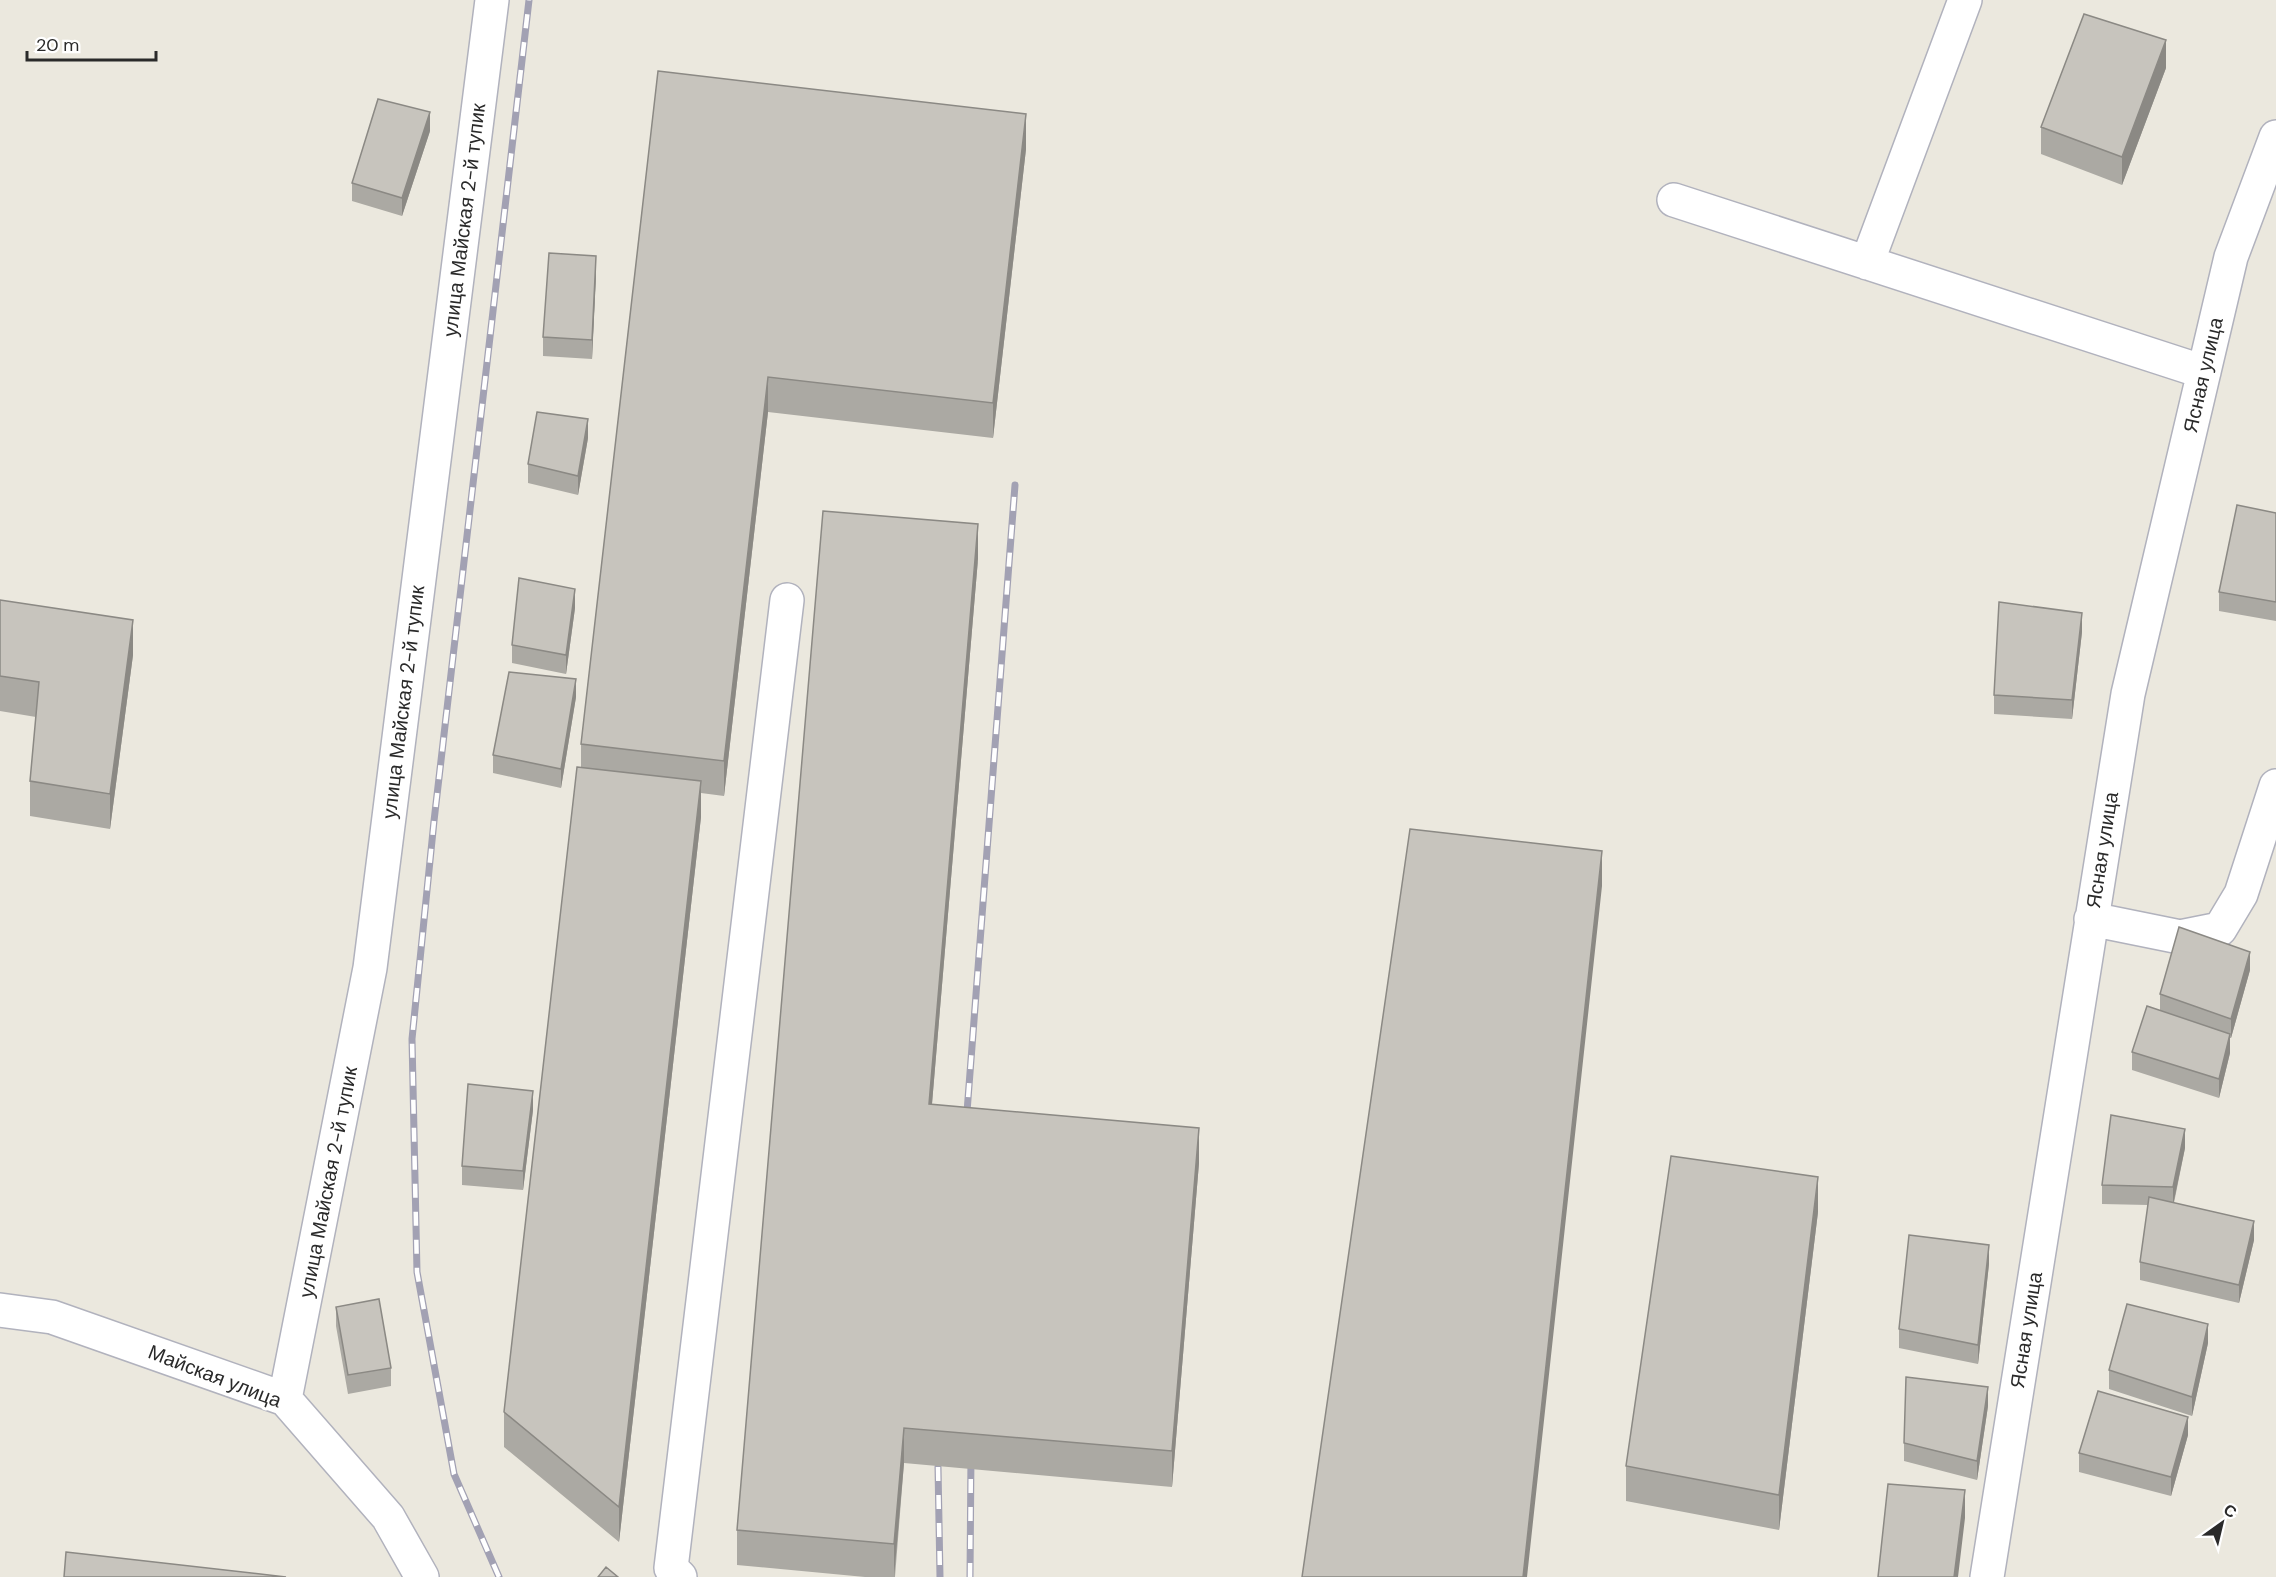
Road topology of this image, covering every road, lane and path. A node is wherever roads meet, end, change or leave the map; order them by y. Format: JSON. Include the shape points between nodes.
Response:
{"nodes":[{"id":1,"x":492,"y":0,"type":"edge"},
{"id":2,"x":1965,"y":0,"type":"edge"},
{"id":3,"x":2276,"y":137,"type":"edge"},
{"id":4,"x":1674,"y":200,"type":"dead end"},
{"id":5,"x":1867,"y":263,"type":"junction"},
{"id":6,"x":2204,"y":372,"type":"junction"},
{"id":7,"x":787,"y":600,"type":"dead end"},
{"id":8,"x":2276,"y":786,"type":"edge"},
{"id":9,"x":2091,"y":918,"type":"junction"},
{"id":10,"x":0,"y":1310,"type":"edge"},
{"id":11,"x":285,"y":1399,"type":"junction"},
{"id":12,"x":422,"y":1577,"type":"edge"},
{"id":13,"x":680,"y":1577,"type":"edge"},
{"id":14,"x":1987,"y":1577,"type":"edge"}],
"edges":[{"from":1,"to":11,"type":"street","name":"улица Майская 2-й тупик","via":[[370,968]]},
{"from":2,"to":5,"type":"street"},
{"from":3,"to":6,"type":"street","name":"Ясная улица","via":[[2231,257]]},
{"from":4,"to":5,"type":"street"},
{"from":5,"to":6,"type":"street"},
{"from":6,"to":9,"type":"street","name":"Ясная улица","via":[[2128,694]]},
{"from":7,"to":13,"type":"street","via":[[671,1568]]},
{"from":8,"to":9,"type":"street","via":[[2241,894],[2220,929],[2180,937]]},
{"from":9,"to":14,"type":"street","name":"Ясная улица"},
{"from":10,"to":11,"type":"street","name":"Майская улица","via":[[52,1317]]},
{"from":11,"to":12,"type":"street","name":"Майская улица","via":[[388,1517]]}]}
